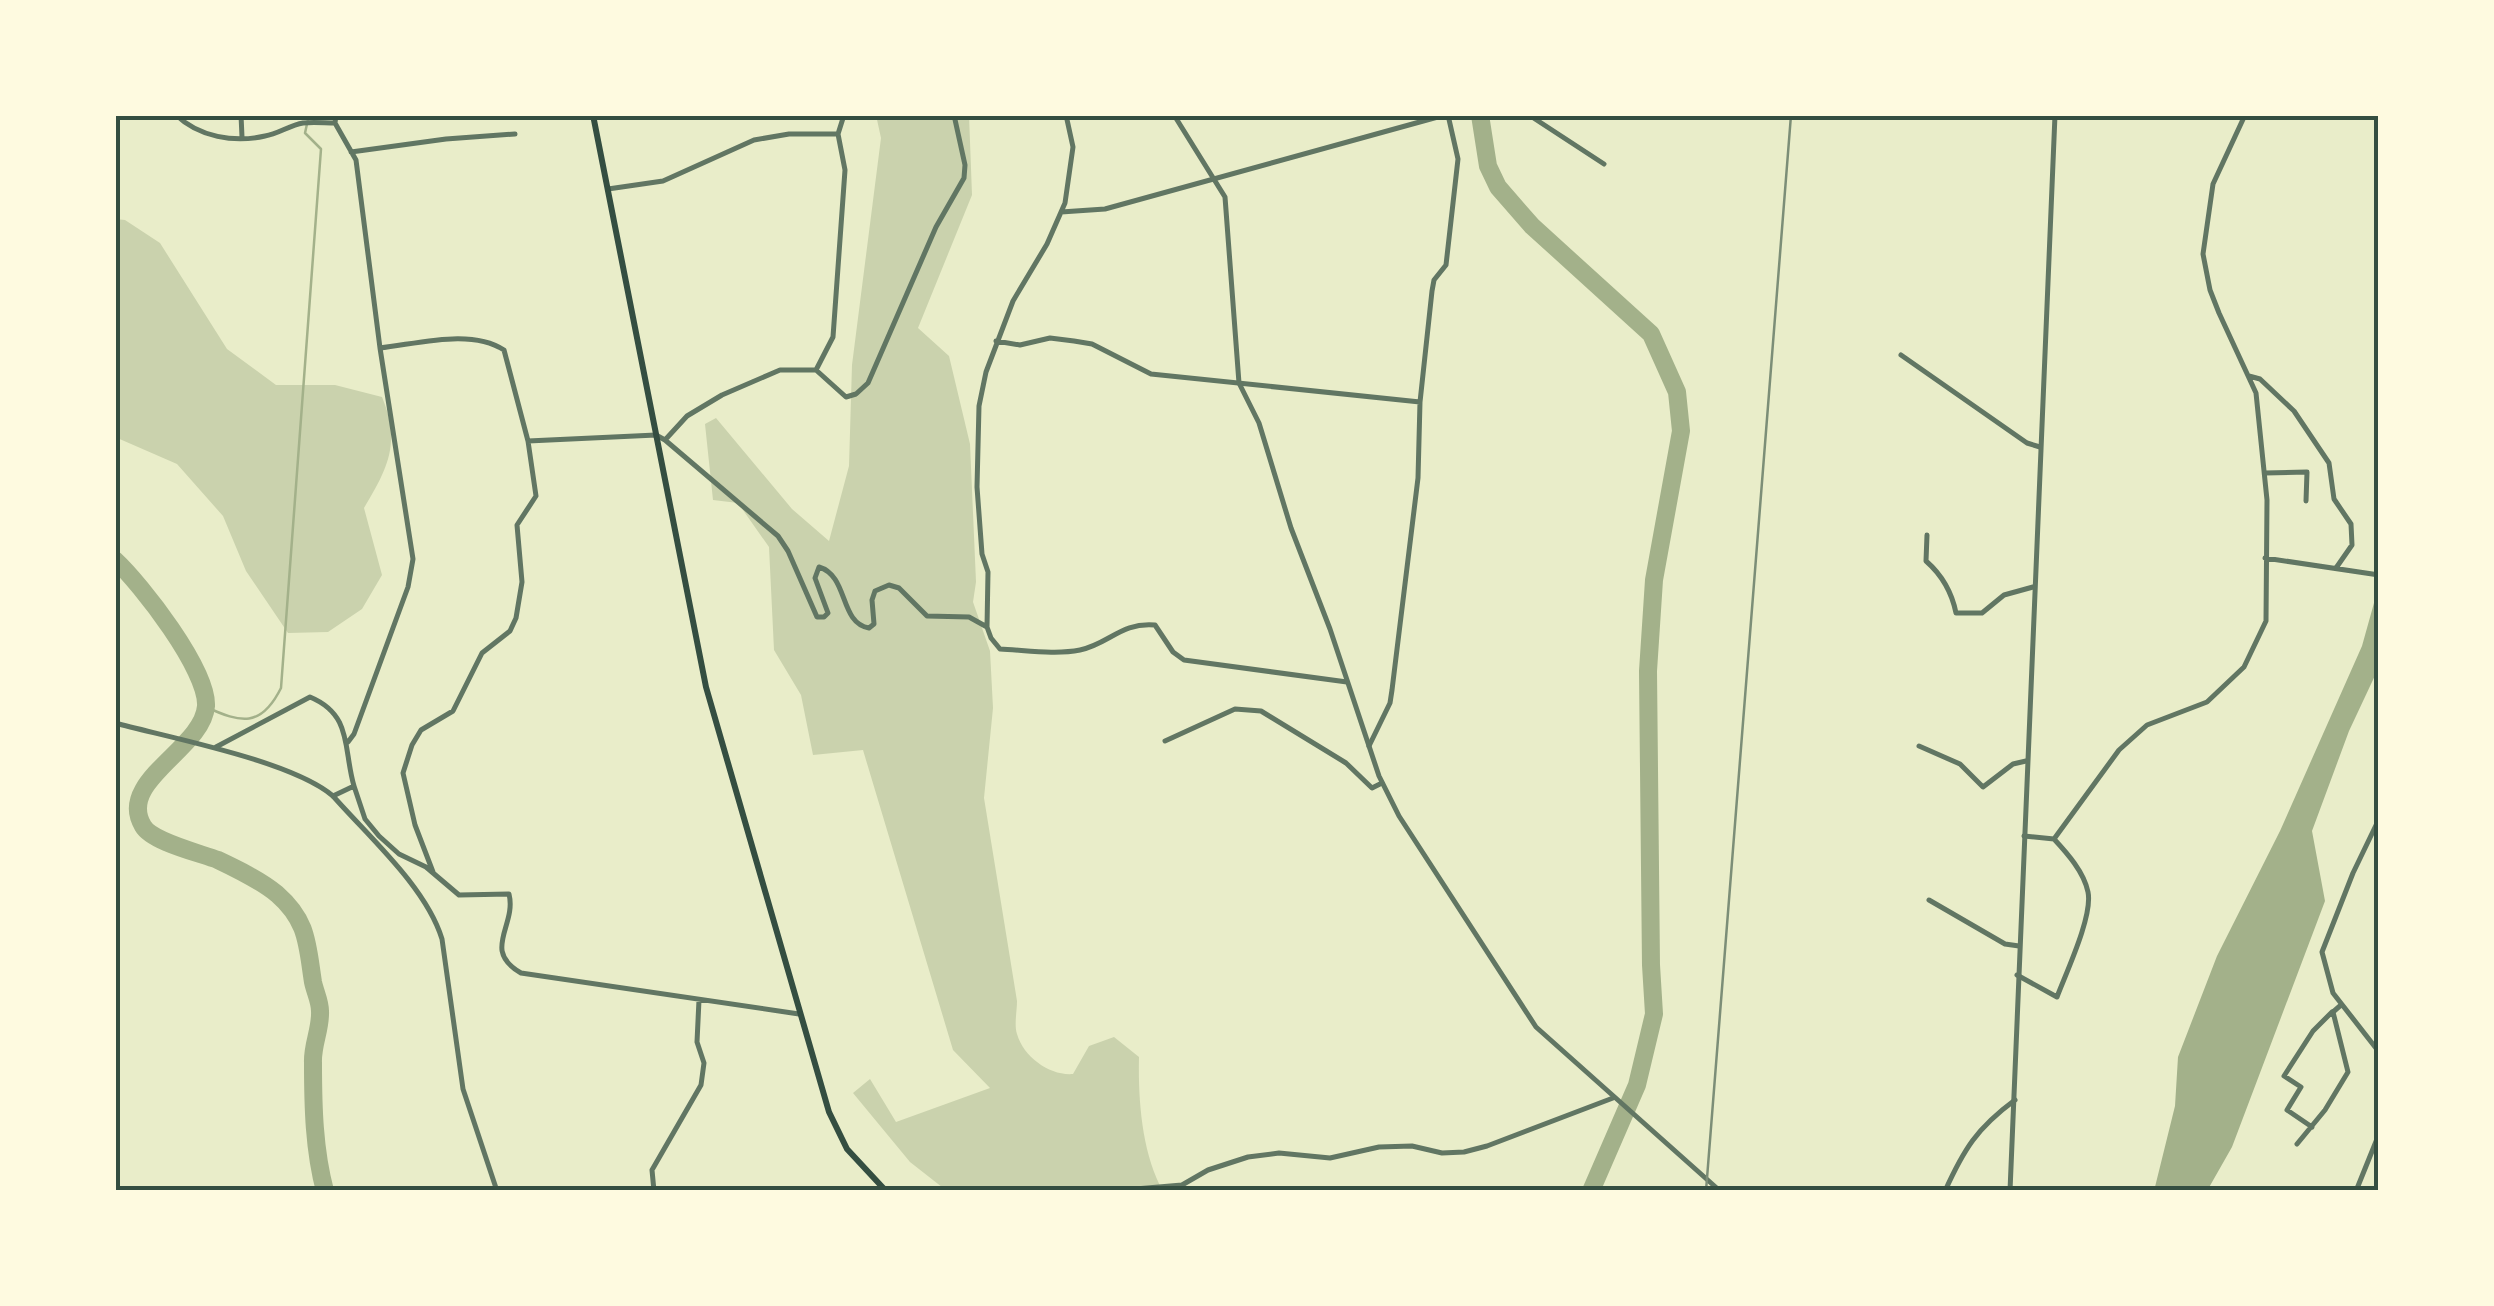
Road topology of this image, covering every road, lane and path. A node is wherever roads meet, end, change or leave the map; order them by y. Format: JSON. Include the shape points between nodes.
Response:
{"nodes":[{"id":1,"x":176,"y":115,"type":"edge"},
{"id":2,"x":241,"y":115,"type":"edge"},
{"id":3,"x":593,"y":115,"type":"edge"},
{"id":4,"x":844,"y":115,"type":"edge"},
{"id":5,"x":954,"y":115,"type":"edge"},
{"id":6,"x":1066,"y":115,"type":"edge"},
{"id":7,"x":1174,"y":115,"type":"edge"},
{"id":8,"x":1446,"y":115,"type":"edge"},
{"id":9,"x":1529,"y":115,"type":"edge"},
{"id":10,"x":2055,"y":115,"type":"edge"},
{"id":11,"x":2244,"y":115,"type":"edge"},
{"id":12,"x":336,"y":119,"type":"edge"},
{"id":13,"x":515,"y":134,"type":"dead end"},
{"id":14,"x":838,"y":134,"type":"junction"},
{"id":15,"x":242,"y":138,"type":"junction"},
{"id":16,"x":351,"y":152,"type":"junction"},
{"id":17,"x":1604,"y":164,"type":"dead end"},
{"id":18,"x":1214,"y":177,"type":"junction"},
{"id":19,"x":608,"y":189,"type":"junction"},
{"id":20,"x":1062,"y":212,"type":"junction"},
{"id":21,"x":996,"y":340,"type":"junction"},
{"id":22,"x":380,"y":348,"type":"junction"},
{"id":23,"x":1900,"y":355,"type":"dead end"},
{"id":24,"x":816,"y":370,"type":"junction"},
{"id":25,"x":2249,"y":376,"type":"junction"},
{"id":26,"x":1240,"y":383,"type":"junction"},
{"id":27,"x":1420,"y":402,"type":"junction"},
{"id":28,"x":656,"y":435,"type":"junction"},
{"id":29,"x":666,"y":440,"type":"junction"},
{"id":30,"x":528,"y":441,"type":"junction"},
{"id":31,"x":2040,"y":447,"type":"junction"},
{"id":32,"x":2265,"y":472,"type":"junction"},
{"id":33,"x":2306,"y":500,"type":"dead end"},
{"id":34,"x":1927,"y":535,"type":"dead end"},
{"id":35,"x":2266,"y":558,"type":"junction"},
{"id":36,"x":2340,"y":568,"type":"junction"},
{"id":37,"x":2379,"y":575,"type":"edge"},
{"id":38,"x":2034,"y":587,"type":"junction"},
{"id":39,"x":987,"y":627,"type":"junction"},
{"id":40,"x":1347,"y":682,"type":"junction"},
{"id":41,"x":115,"y":723,"type":"edge"},
{"id":42,"x":348,"y":742,"type":"junction"},
{"id":43,"x":1165,"y":742,"type":"dead end"},
{"id":44,"x":1368,"y":746,"type":"junction"},
{"id":45,"x":1920,"y":746,"type":"dead end"},
{"id":46,"x":213,"y":748,"type":"junction"},
{"id":47,"x":2026,"y":761,"type":"junction"},
{"id":48,"x":1382,"y":782,"type":"junction"},
{"id":49,"x":354,"y":786,"type":"junction"},
{"id":50,"x":333,"y":796,"type":"junction"},
{"id":51,"x":2379,"y":819,"type":"edge"},
{"id":52,"x":2024,"y":836,"type":"junction"},
{"id":53,"x":2054,"y":839,"type":"junction"},
{"id":54,"x":434,"y":878,"type":"junction"},
{"id":55,"x":1929,"y":900,"type":"dead end"},
{"id":56,"x":2019,"y":946,"type":"junction"},
{"id":57,"x":2018,"y":975,"type":"junction"},
{"id":58,"x":699,"y":1000,"type":"junction"},
{"id":59,"x":2341,"y":1005,"type":"junction"},
{"id":60,"x":2333,"y":1012,"type":"junction"},
{"id":61,"x":799,"y":1014,"type":"junction"},
{"id":62,"x":2379,"y":1052,"type":"edge"},
{"id":63,"x":1615,"y":1100,"type":"junction"},
{"id":64,"x":2015,"y":1100,"type":"junction"},
{"id":65,"x":2312,"y":1126,"type":"junction"},
{"id":66,"x":2379,"y":1134,"type":"edge"},
{"id":67,"x":2297,"y":1144,"type":"dead end"},
{"id":68,"x":498,"y":1191,"type":"edge"},
{"id":69,"x":654,"y":1191,"type":"edge"},
{"id":70,"x":886,"y":1191,"type":"edge"},
{"id":71,"x":1112,"y":1191,"type":"edge"},
{"id":72,"x":1720,"y":1191,"type":"edge"},
{"id":73,"x":1945,"y":1191,"type":"edge"},
{"id":74,"x":2010,"y":1191,"type":"edge"},
{"id":75,"x":2356,"y":1191,"type":"edge"}],
"edges":[{"from":1,"to":15,"type":"street","via":[[211,136]]},
{"from":2,"to":15,"type":"street"},
{"from":3,"to":19,"type":"main road"},
{"from":4,"to":14,"type":"street"},
{"from":5,"to":24,"type":"street","via":[[964,178],[868,383],[846,397]]},
{"from":6,"to":20,"type":"street","via":[[1073,147]]},
{"from":7,"to":18,"type":"street"},
{"from":8,"to":18,"type":"street"},
{"from":8,"to":27,"type":"street","via":[[1458,159],[1446,265],[1432,290]]},
{"from":9,"to":17,"type":"street"},
{"from":10,"to":31,"type":"street"},
{"from":11,"to":25,"type":"street","via":[[2214,184],[2203,254],[2210,290]]},
{"from":12,"to":15,"type":"street"},
{"from":12,"to":16,"type":"street"},
{"from":13,"to":16,"type":"street"},
{"from":14,"to":19,"type":"street","via":[[754,140],[663,182]]},
{"from":14,"to":24,"type":"street","via":[[844,170],[833,337]]},
{"from":16,"to":22,"type":"street"},
{"from":18,"to":20,"type":"street","via":[[1105,210]]},
{"from":18,"to":26,"type":"street","via":[[1225,198]]},
{"from":19,"to":28,"type":"main road"},
{"from":20,"to":21,"type":"street"},
{"from":21,"to":26,"type":"street","via":[[1092,344],[1152,374]]},
{"from":21,"to":39,"type":"street","via":[[976,441]]},
{"from":22,"to":30,"type":"street","via":[[493,342],[504,350]]},
{"from":22,"to":42,"type":"street","via":[[413,559],[387,650]]},
{"from":23,"to":31,"type":"street"},
{"from":24,"to":29,"type":"street","via":[[780,370],[722,395],[687,416]]},
{"from":25,"to":32,"type":"street"},
{"from":25,"to":36,"type":"street","via":[[2294,411],[2329,463],[2334,499],[2351,524],[2352,546]]},
{"from":26,"to":27,"type":"street"},
{"from":26,"to":40,"type":"street"},
{"from":27,"to":44,"type":"street","via":[[1418,478],[1390,704]]},
{"from":28,"to":29,"type":"street"},
{"from":28,"to":30,"type":"street"},
{"from":28,"to":61,"type":"main road","via":[[706,688]]},
{"from":29,"to":39,"type":"street","via":[[778,536],[817,618],[828,613],[815,578],[818,567],[838,582],[860,626],[874,624],[875,591],[890,585],[927,616],[970,616]]},
{"from":30,"to":54,"type":"street","via":[[536,496],[517,525],[522,582],[516,618],[482,653],[453,711],[422,730],[403,773]]},
{"from":31,"to":38,"type":"street"},
{"from":32,"to":33,"type":"street","via":[[2307,472]]},
{"from":32,"to":35,"type":"street"},
{"from":34,"to":38,"type":"street","via":[[1926,561],[1956,613],[1982,613],[2004,595]]},
{"from":35,"to":36,"type":"street"},
{"from":35,"to":53,"type":"street","via":[[2266,622],[2244,666],[2206,702],[2147,725],[2119,750]]},
{"from":36,"to":37,"type":"street"},
{"from":38,"to":47,"type":"street"},
{"from":39,"to":40,"type":"street","via":[[1000,649],[1064,652],[1083,650],[1124,628],[1155,625],[1184,660]]},
{"from":40,"to":44,"type":"street"},
{"from":41,"to":46,"type":"street"},
{"from":42,"to":46,"type":"street","via":[[328,704],[310,697]]},
{"from":42,"to":49,"type":"street"},
{"from":43,"to":48,"type":"street","via":[[1235,709],[1261,711],[1346,762],[1372,788]]},
{"from":44,"to":48,"type":"street"},
{"from":45,"to":47,"type":"street","via":[[1960,764],[1984,787]]},
{"from":46,"to":50,"type":"street","via":[[301,776]]},
{"from":47,"to":52,"type":"street"},
{"from":48,"to":63,"type":"street","via":[[1536,1027]]},
{"from":49,"to":50,"type":"street"},
{"from":49,"to":54,"type":"street","via":[[379,836]]},
{"from":50,"to":68,"type":"street","via":[[436,920],[462,1088]]},
{"from":51,"to":59,"type":"street","via":[[2322,952]]},
{"from":52,"to":53,"type":"street"},
{"from":52,"to":56,"type":"street"},
{"from":53,"to":57,"type":"street","via":[[2089,894],[2080,940],[2056,997]]},
{"from":54,"to":58,"type":"street","via":[[459,895],[509,894],[500,948],[521,974]]},
{"from":55,"to":56,"type":"street"},
{"from":56,"to":57,"type":"street"},
{"from":57,"to":64,"type":"street"},
{"from":58,"to":61,"type":"street"},
{"from":58,"to":69,"type":"street","via":[[702,1085],[652,1170]]},
{"from":59,"to":60,"type":"street"},
{"from":59,"to":62,"type":"street"},
{"from":60,"to":65,"type":"street","via":[[2348,1072]]},
{"from":60,"to":65,"type":"street","via":[[2284,1076],[2301,1087],[2287,1110]]},
{"from":61,"to":70,"type":"main road","via":[[833,1124]]},
{"from":63,"to":71,"type":"street","via":[[1464,1152],[1412,1146],[1330,1158],[1279,1153],[1221,1165],[1182,1185]]},
{"from":63,"to":72,"type":"street"},
{"from":64,"to":73,"type":"street","via":[[1970,1140]]},
{"from":64,"to":74,"type":"street"},
{"from":65,"to":67,"type":"street"},
{"from":66,"to":75,"type":"street"}]}
